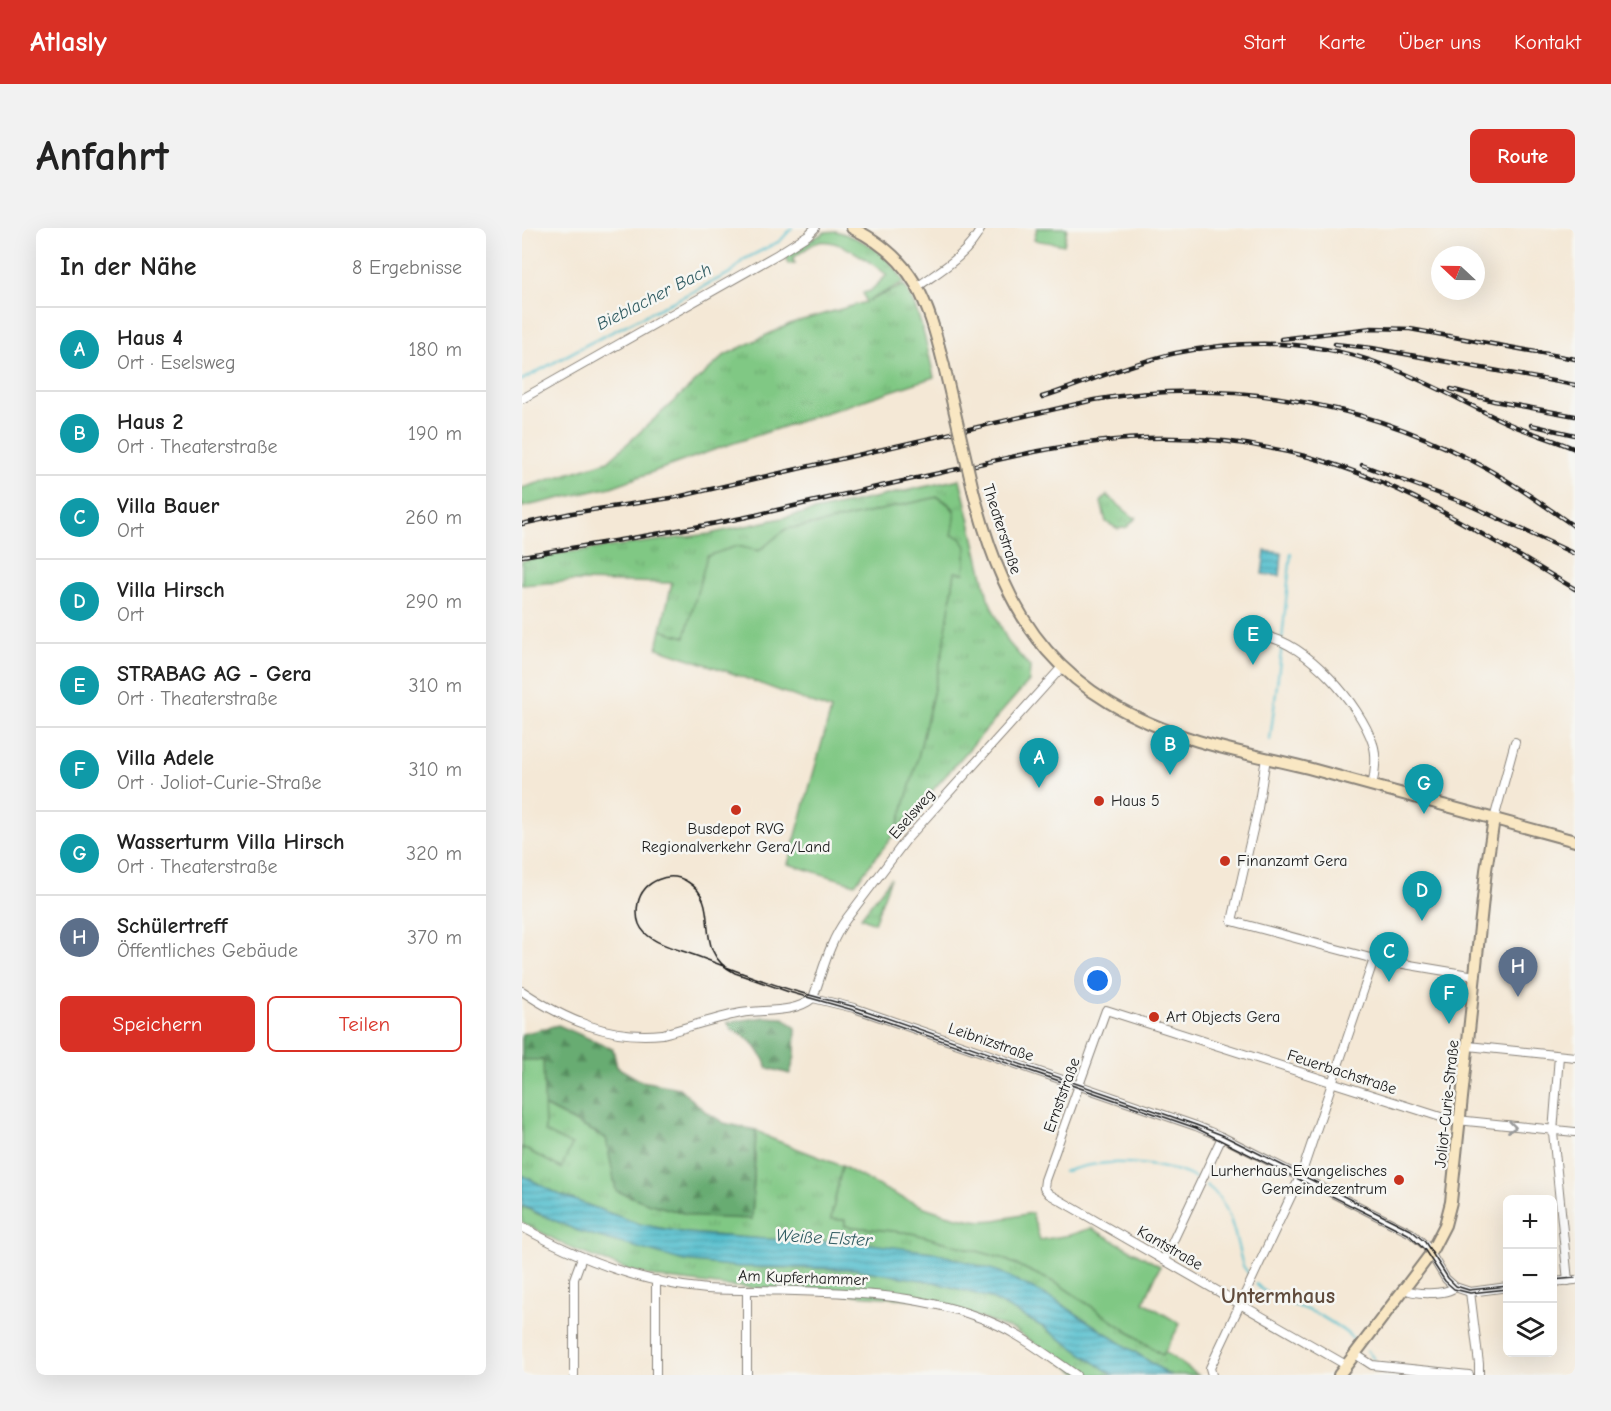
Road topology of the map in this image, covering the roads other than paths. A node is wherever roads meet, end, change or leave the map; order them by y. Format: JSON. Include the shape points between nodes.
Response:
{"nodes":[{"id":1,"x":815,"y":228,"type":"edge"},
{"id":2,"x":852,"y":228,"type":"edge"},
{"id":3,"x":981,"y":228,"type":"edge"},
{"id":4,"x":917,"y":287,"type":"junction"},
{"id":5,"x":522,"y":399,"type":"edge"},
{"id":6,"x":1264,"y":636,"type":"dead end"},
{"id":7,"x":1062,"y":667,"type":"junction"},
{"id":8,"x":1515,"y":742,"type":"dead end"},
{"id":9,"x":1266,"y":758,"type":"junction"},
{"id":10,"x":1372,"y":786,"type":"junction"},
{"id":11,"x":1494,"y":819,"type":"junction"},
{"id":12,"x":1575,"y":841,"type":"edge"},
{"id":13,"x":1374,"y":958,"type":"junction"},
{"id":14,"x":1475,"y":976,"type":"junction"},
{"id":15,"x":522,"y":991,"type":"edge"},
{"id":16,"x":813,"y":998,"type":"junction"},
{"id":17,"x":1106,"y":1010,"type":"joint"},
{"id":18,"x":1468,"y":1046,"type":"junction"},
{"id":19,"x":1559,"y":1056,"type":"junction"},
{"id":20,"x":1575,"y":1057,"type":"edge"},
{"id":21,"x":1332,"y":1083,"type":"junction"},
{"id":22,"x":1079,"y":1086,"type":"junction"},
{"id":23,"x":1461,"y":1121,"type":"junction"},
{"id":24,"x":1553,"y":1132,"type":"junction"},
{"id":25,"x":1575,"y":1132,"type":"edge"},
{"id":26,"x":1221,"y":1137,"type":"junction"},
{"id":27,"x":1301,"y":1177,"type":"junction"},
{"id":28,"x":1044,"y":1188,"type":"joint"},
{"id":29,"x":522,"y":1227,"type":"edge"},
{"id":30,"x":1431,"y":1253,"type":"junction"},
{"id":31,"x":582,"y":1257,"type":"junction"},
{"id":32,"x":1164,"y":1260,"type":"junction"},
{"id":33,"x":656,"y":1280,"type":"junction"},
{"id":34,"x":1572,"y":1280,"type":"edge"},
{"id":35,"x":1557,"y":1282,"type":"edge"},
{"id":36,"x":1455,"y":1287,"type":"junction"},
{"id":37,"x":1403,"y":1288,"type":"junction"},
{"id":38,"x":1503,"y":1288,"type":"edge"},
{"id":39,"x":747,"y":1290,"type":"junction"},
{"id":40,"x":1470,"y":1292,"type":"junction"},
{"id":41,"x":1241,"y":1304,"type":"junction"},
{"id":42,"x":1355,"y":1354,"type":"junction"},
{"id":43,"x":1346,"y":1365,"type":"junction"},
{"id":44,"x":1211,"y":1372,"type":"edge"},
{"id":45,"x":574,"y":1375,"type":"edge"},
{"id":46,"x":656,"y":1375,"type":"edge"},
{"id":47,"x":747,"y":1375,"type":"edge"},
{"id":48,"x":1076,"y":1375,"type":"edge"},
{"id":49,"x":1339,"y":1375,"type":"edge"},
{"id":50,"x":1469,"y":1375,"type":"edge"},
{"id":51,"x":1479,"y":1375,"type":"edge"}],
"edges":[{"from":1,"to":5,"type":"street","via":[[778,254]]},
{"from":2,"to":4,"type":"main road","name":"Theaterstraße","via":[[886,247]]},
{"from":3,"to":4,"type":"street","via":[[965,251]]},
{"from":4,"to":7,"type":"main road","name":"Theaterstraße","bridge":true,"via":[[933,325],[983,527],[1006,588],[1033,633]]},
{"from":6,"to":10,"type":"street","via":[[1287,643],[1338,686],[1373,745]]},
{"from":7,"to":9,"type":"main road","name":"Theaterstraße","via":[[1085,687],[1138,718],[1199,741]]},
{"from":7,"to":16,"type":"street","name":"Eselsweg","via":[[906,840],[838,929]]},
{"from":8,"to":11,"type":"street","name":"Joliot-Curie-Straße"},
{"from":9,"to":10,"type":"main road","name":"Theaterstraße"},
{"from":9,"to":13,"type":"street","via":[[1232,921]]},
{"from":10,"to":11,"type":"main road","name":"Theaterstraße"},
{"from":11,"to":12,"type":"main road","name":"Theaterstraße"},
{"from":11,"to":14,"type":"main road","name":"Joliot-Curie-Straße"},
{"from":13,"to":14,"type":"street"},
{"from":13,"to":21,"type":"street"},
{"from":14,"to":18,"type":"main road","name":"Joliot-Curie-Straße"},
{"from":15,"to":16,"type":"street","via":[[589,1027],[611,1033],[651,1035],[741,1013],[791,1008]]},
{"from":16,"to":22,"type":"street","name":"Leibnizstraße","via":[[854,1008]]},
{"from":17,"to":21,"type":"street","name":"Feuerbachstraße"},
{"from":17,"to":22,"type":"street","name":"Ernststraße"},
{"from":18,"to":19,"type":"street"},
{"from":18,"to":23,"type":"main road","name":"Joliot-Curie-Straße"},
{"from":19,"to":20,"type":"street"},
{"from":19,"to":24,"type":"street"},
{"from":21,"to":23,"type":"street","name":"Feuerbachstraße"},
{"from":21,"to":27,"type":"street"},
{"from":22,"to":26,"type":"street","name":"Leibnizstraße"},
{"from":22,"to":28,"type":"street","name":"Ernststraße"},
{"from":23,"to":24,"type":"street","name":"Feuerbachstraße","one_way":true},
{"from":23,"to":30,"type":"main road","name":"Joliot-Curie-Straße","via":[[1448,1215]]},
{"from":24,"to":25,"type":"street","name":"Feuerbachstraße"},
{"from":24,"to":34,"type":"street"},
{"from":26,"to":27,"type":"street","name":"Leibnizstraße"},
{"from":26,"to":32,"type":"street"},
{"from":27,"to":30,"type":"street","name":"Leibnizstraße","via":[[1411,1233]]},
{"from":27,"to":41,"type":"street"},
{"from":28,"to":32,"type":"street","name":"Kantstraße"},
{"from":29,"to":31,"type":"street","name":"Am Kupferhammer"},
{"from":30,"to":36,"type":"street","name":"Leibnizstraße"},
{"from":30,"to":37,"type":"main road","name":"Joliot-Curie-Straße"},
{"from":31,"to":33,"type":"street","name":"Am Kupferhammer"},
{"from":31,"to":45,"type":"street","via":[[574,1279]]},
{"from":32,"to":41,"type":"street","name":"Kantstraße"},
{"from":33,"to":39,"type":"street","name":"Am Kupferhammer","via":[[707,1289]]},
{"from":33,"to":46,"type":"street"},
{"from":34,"to":35,"type":"street"},
{"from":36,"to":37,"type":"street","via":[[1431,1293]]},
{"from":36,"to":40,"type":"street"},
{"from":37,"to":42,"type":"main road","name":"Joliot-Curie-Straße"},
{"from":38,"to":40,"type":"street"},
{"from":39,"to":47,"type":"street"},
{"from":39,"to":48,"type":"street","name":"Am Kupferhammer","via":[[892,1296],[935,1304],[980,1317],[1015,1334]]},
{"from":40,"to":51,"type":"street"},
{"from":41,"to":43,"type":"street","name":"Kantstraße"},
{"from":41,"to":44,"type":"street"},
{"from":42,"to":43,"type":"main road","name":"Joliot-Curie-Straße"},
{"from":42,"to":50,"type":"street","via":[[1372,1365]]},
{"from":43,"to":49,"type":"main road","name":"Joliot-Curie-Straße"}]}
